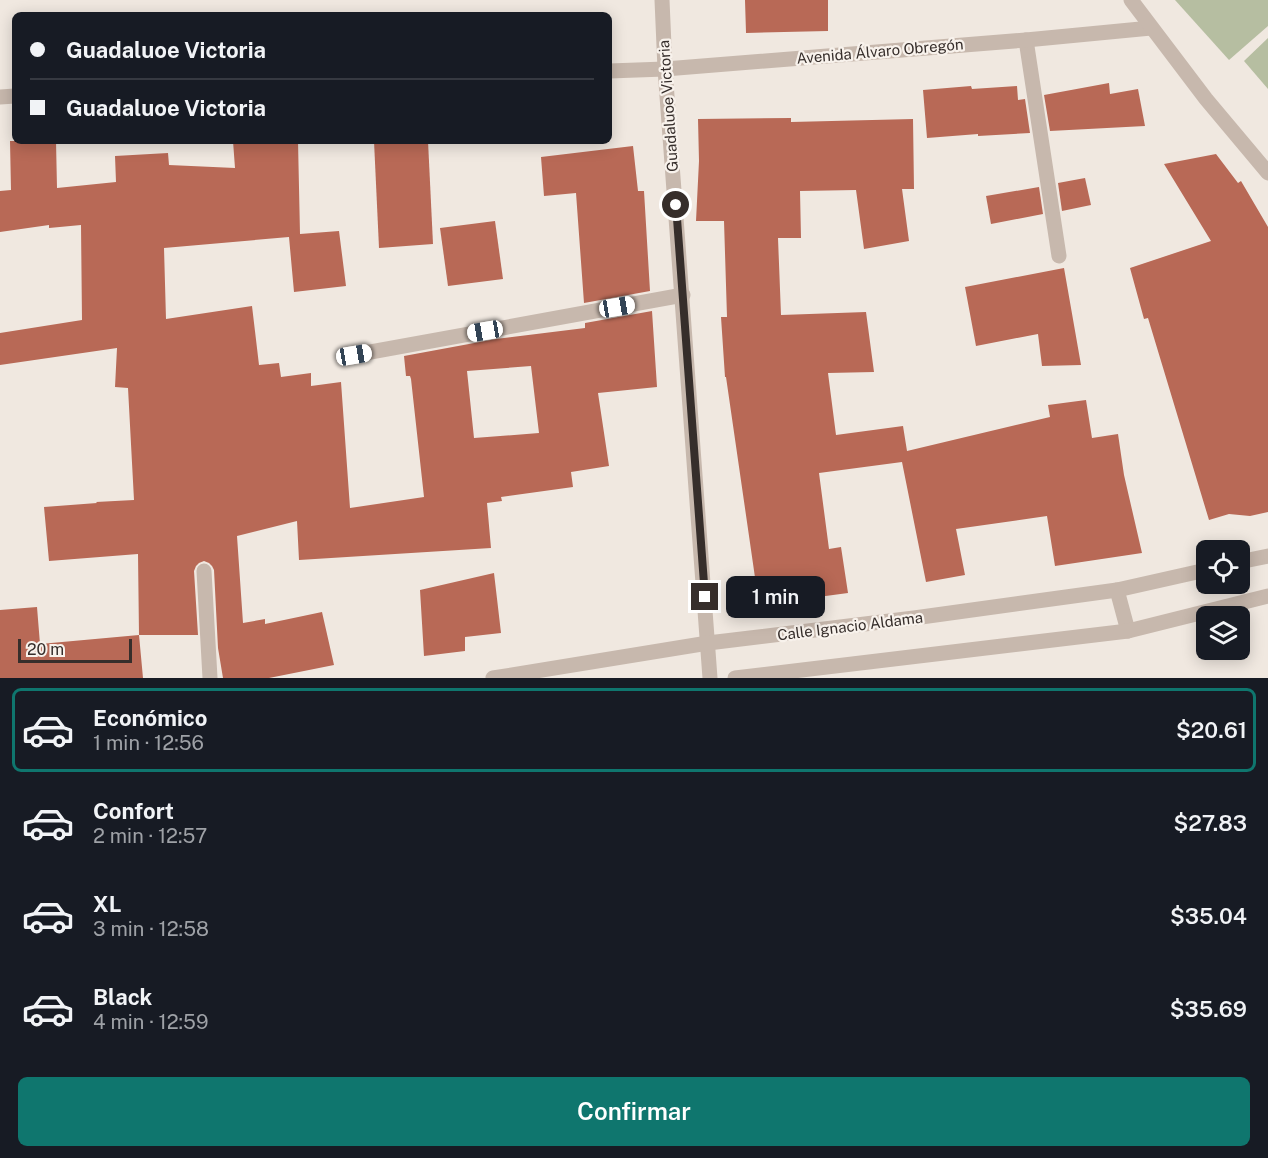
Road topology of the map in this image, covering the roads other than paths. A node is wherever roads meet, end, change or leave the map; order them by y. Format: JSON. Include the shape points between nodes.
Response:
{"nodes":[{"id":1,"x":662,"y":0,"type":"edge"},
{"id":2,"x":1131,"y":0,"type":"edge"},
{"id":3,"x":1151,"y":28,"type":"junction"},
{"id":4,"x":1026,"y":40,"type":"junction"},
{"id":5,"x":665,"y":69,"type":"junction"},
{"id":6,"x":612,"y":71,"type":"edge"},
{"id":7,"x":1268,"y":173,"type":"edge"},
{"id":8,"x":1059,"y":256,"type":"dead end"},
{"id":9,"x":683,"y":296,"type":"junction"},
{"id":10,"x":354,"y":355,"type":"dead end"},
{"id":11,"x":1268,"y":556,"type":"edge"},
{"id":12,"x":1250,"y":560,"type":"edge"},
{"id":13,"x":204,"y":572,"type":"dead end"},
{"id":14,"x":1196,"y":572,"type":"edge"},
{"id":15,"x":1117,"y":590,"type":"junction"},
{"id":16,"x":1268,"y":596,"type":"edge"},
{"id":17,"x":1128,"y":631,"type":"junction"},
{"id":18,"x":708,"y":643,"type":"junction"},
{"id":19,"x":210,"y":678,"type":"edge"},
{"id":20,"x":493,"y":678,"type":"edge"},
{"id":21,"x":710,"y":678,"type":"edge"},
{"id":22,"x":735,"y":678,"type":"edge"}],
"edges":[{"from":1,"to":5,"type":"street","name":"Guadaluoe Victoria"},
{"from":2,"to":3,"type":"street"},
{"from":3,"to":4,"type":"street","name":"Avenida Álvaro Obregón"},
{"from":3,"to":7,"type":"street"},
{"from":4,"to":5,"type":"street","name":"Avenida Álvaro Obregón"},
{"from":4,"to":8,"type":"street"},
{"from":5,"to":6,"type":"street","name":"Avenida Álvaro Obregón"},
{"from":5,"to":9,"type":"street","name":"Guadaluoe Victoria"},
{"from":9,"to":10,"type":"street"},
{"from":9,"to":18,"type":"street","name":"Guadaluoe Victoria"},
{"from":11,"to":12,"type":"street"},
{"from":13,"to":19,"type":"street"},
{"from":14,"to":15,"type":"street","name":"Calle Ignacio Aldama"},
{"from":15,"to":17,"type":"street"},
{"from":15,"to":18,"type":"street","name":"Calle Ignacio Aldama"},
{"from":16,"to":17,"type":"street"},
{"from":17,"to":22,"type":"street"},
{"from":18,"to":20,"type":"street","name":"Calle Ignacio Aldama"},
{"from":18,"to":21,"type":"street","name":"Guadaluoe Victoria"}]}
